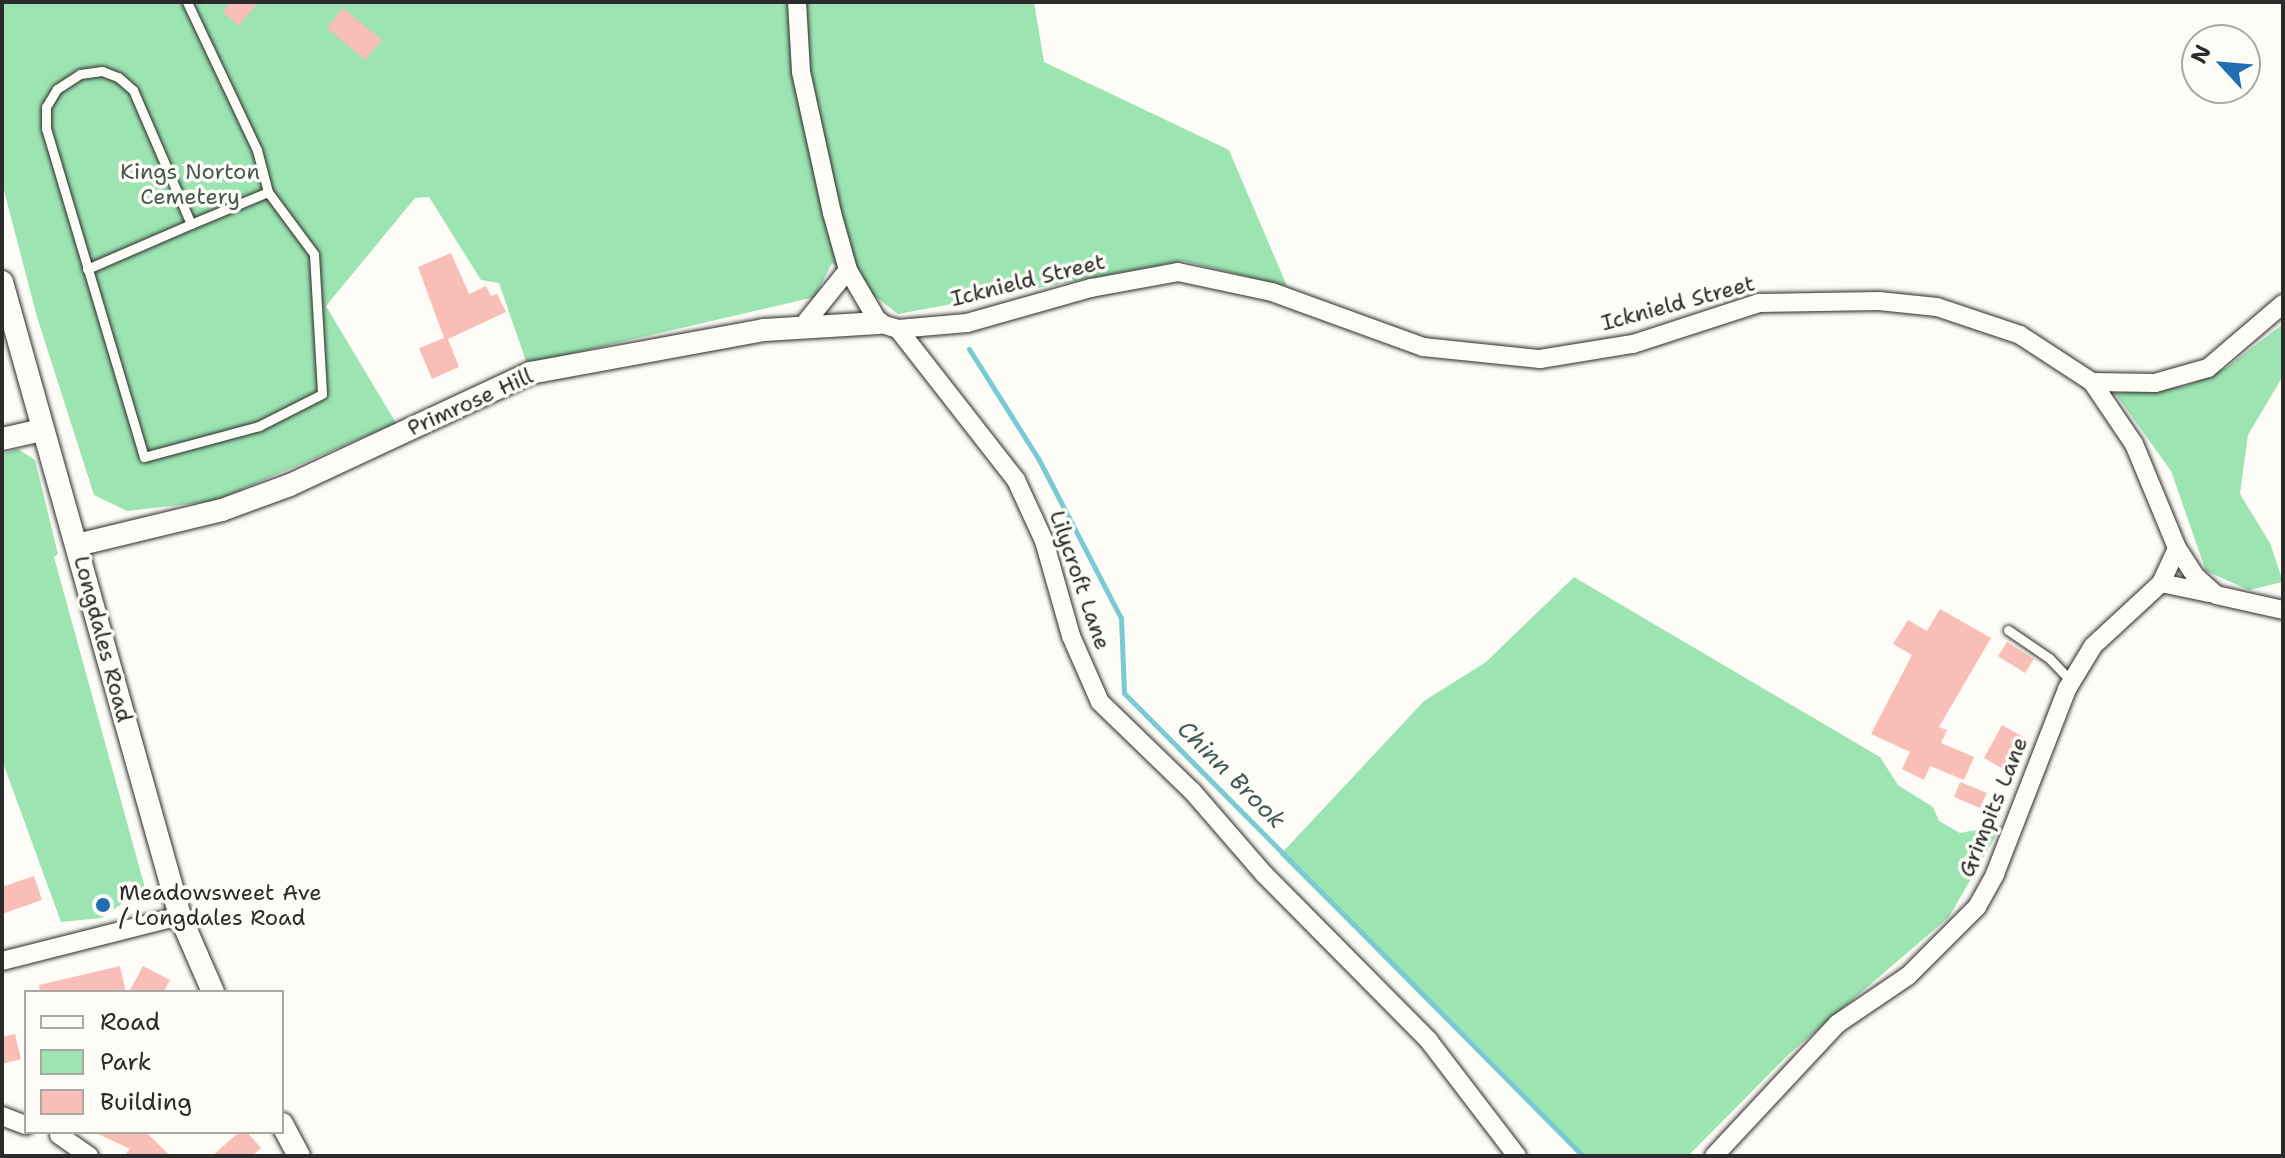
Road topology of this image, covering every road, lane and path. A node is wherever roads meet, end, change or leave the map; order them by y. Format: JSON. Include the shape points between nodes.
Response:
{"nodes":[{"id":1,"x":187,"y":2,"type":"edge"},
{"id":2,"x":797,"y":2,"type":"edge"},
{"id":3,"x":268,"y":192,"type":"junction"},
{"id":4,"x":191,"y":224,"type":"junction"},
{"id":5,"x":87,"y":269,"type":"junction"},
{"id":6,"x":848,"y":270,"type":"junction"},
{"id":7,"x":2,"y":282,"type":"edge"},
{"id":8,"x":2283,"y":304,"type":"edge"},
{"id":9,"x":888,"y":326,"type":"junction"},
{"id":10,"x":802,"y":327,"type":"junction"},
{"id":11,"x":2092,"y":382,"type":"junction"},
{"id":12,"x":42,"y":430,"type":"junction"},
{"id":13,"x":2,"y":439,"type":"edge"},
{"id":14,"x":77,"y":545,"type":"junction"},
{"id":15,"x":2177,"y":548,"type":"junction"},
{"id":16,"x":2161,"y":583,"type":"junction"},
{"id":17,"x":2216,"y":595,"type":"junction"},
{"id":18,"x":2283,"y":610,"type":"edge"},
{"id":19,"x":2008,"y":630,"type":"dead end"},
{"id":20,"x":2071,"y":681,"type":"junction"},
{"id":21,"x":180,"y":916,"type":"junction"},
{"id":22,"x":2,"y":961,"type":"edge"},
{"id":23,"x":212,"y":990,"type":"edge"},
{"id":24,"x":2,"y":1116,"type":"edge"},
{"id":25,"x":24,"y":1124,"type":"edge"},
{"id":26,"x":284,"y":1128,"type":"edge"},
{"id":27,"x":57,"y":1134,"type":"edge"},
{"id":28,"x":89,"y":1156,"type":"edge"},
{"id":29,"x":299,"y":1156,"type":"edge"},
{"id":30,"x":1517,"y":1156,"type":"edge"},
{"id":31,"x":1714,"y":1156,"type":"edge"}],
"edges":[{"from":1,"to":3,"type":"lane","via":[[257,150]]},
{"from":2,"to":6,"type":"street","via":[[801,72]]},
{"from":3,"to":4,"type":"lane"},
{"from":3,"to":5,"type":"lane","via":[[314,254],[322,394],[259,426],[144,457]]},
{"from":4,"to":5,"type":"lane"},
{"from":4,"to":5,"type":"lane","via":[[133,90],[102,71],[80,74],[57,89],[46,107],[46,129]]},
{"from":6,"to":9,"type":"street"},
{"from":6,"to":10,"type":"street"},
{"from":7,"to":12,"type":"street","name":"Longdales Road"},
{"from":8,"to":11,"type":"street","via":[[2208,368],[2155,383]]},
{"from":9,"to":10,"type":"street","name":"Primrose Hill"},
{"from":9,"to":11,"type":"street","name":"Icknield Street","via":[[967,323],[1091,288],[1178,272],[1272,292],[1423,347],[1540,359],[1633,344],[1759,303],[1879,301],[1937,307],[2020,335]]},
{"from":9,"to":30,"type":"street","name":"Lilycroft Lane","via":[[1016,480],[1044,541],[1071,636],[1100,702],[1192,791],[1264,874],[1429,1041]]},
{"from":10,"to":14,"type":"street","name":"Primrose Hill","via":[[593,358],[530,373],[290,485],[222,510]]},
{"from":11,"to":15,"type":"street","name":"Icknield Street","via":[[2134,444]]},
{"from":12,"to":13,"type":"street"},
{"from":12,"to":14,"type":"street","name":"Longdales Road"},
{"from":14,"to":21,"type":"street","name":"Longdales Road"},
{"from":15,"to":16,"type":"street","name":"Grimpits Lane"},
{"from":15,"to":17,"type":"street","name":"Icknield Street"},
{"from":16,"to":17,"type":"street"},
{"from":16,"to":20,"type":"street","name":"Grimpits Lane","via":[[2093,646]]},
{"from":17,"to":18,"type":"street"},
{"from":19,"to":20,"type":"lane","via":[[2049,658]]},
{"from":20,"to":31,"type":"street","name":"Grimpits Lane","via":[[1977,907],[1908,976],[1837,1024]]},
{"from":21,"to":22,"type":"street"},
{"from":21,"to":23,"type":"street","name":"Longdales Road"},
{"from":24,"to":25,"type":"street"},
{"from":26,"to":29,"type":"street"},
{"from":27,"to":28,"type":"street"}]}
